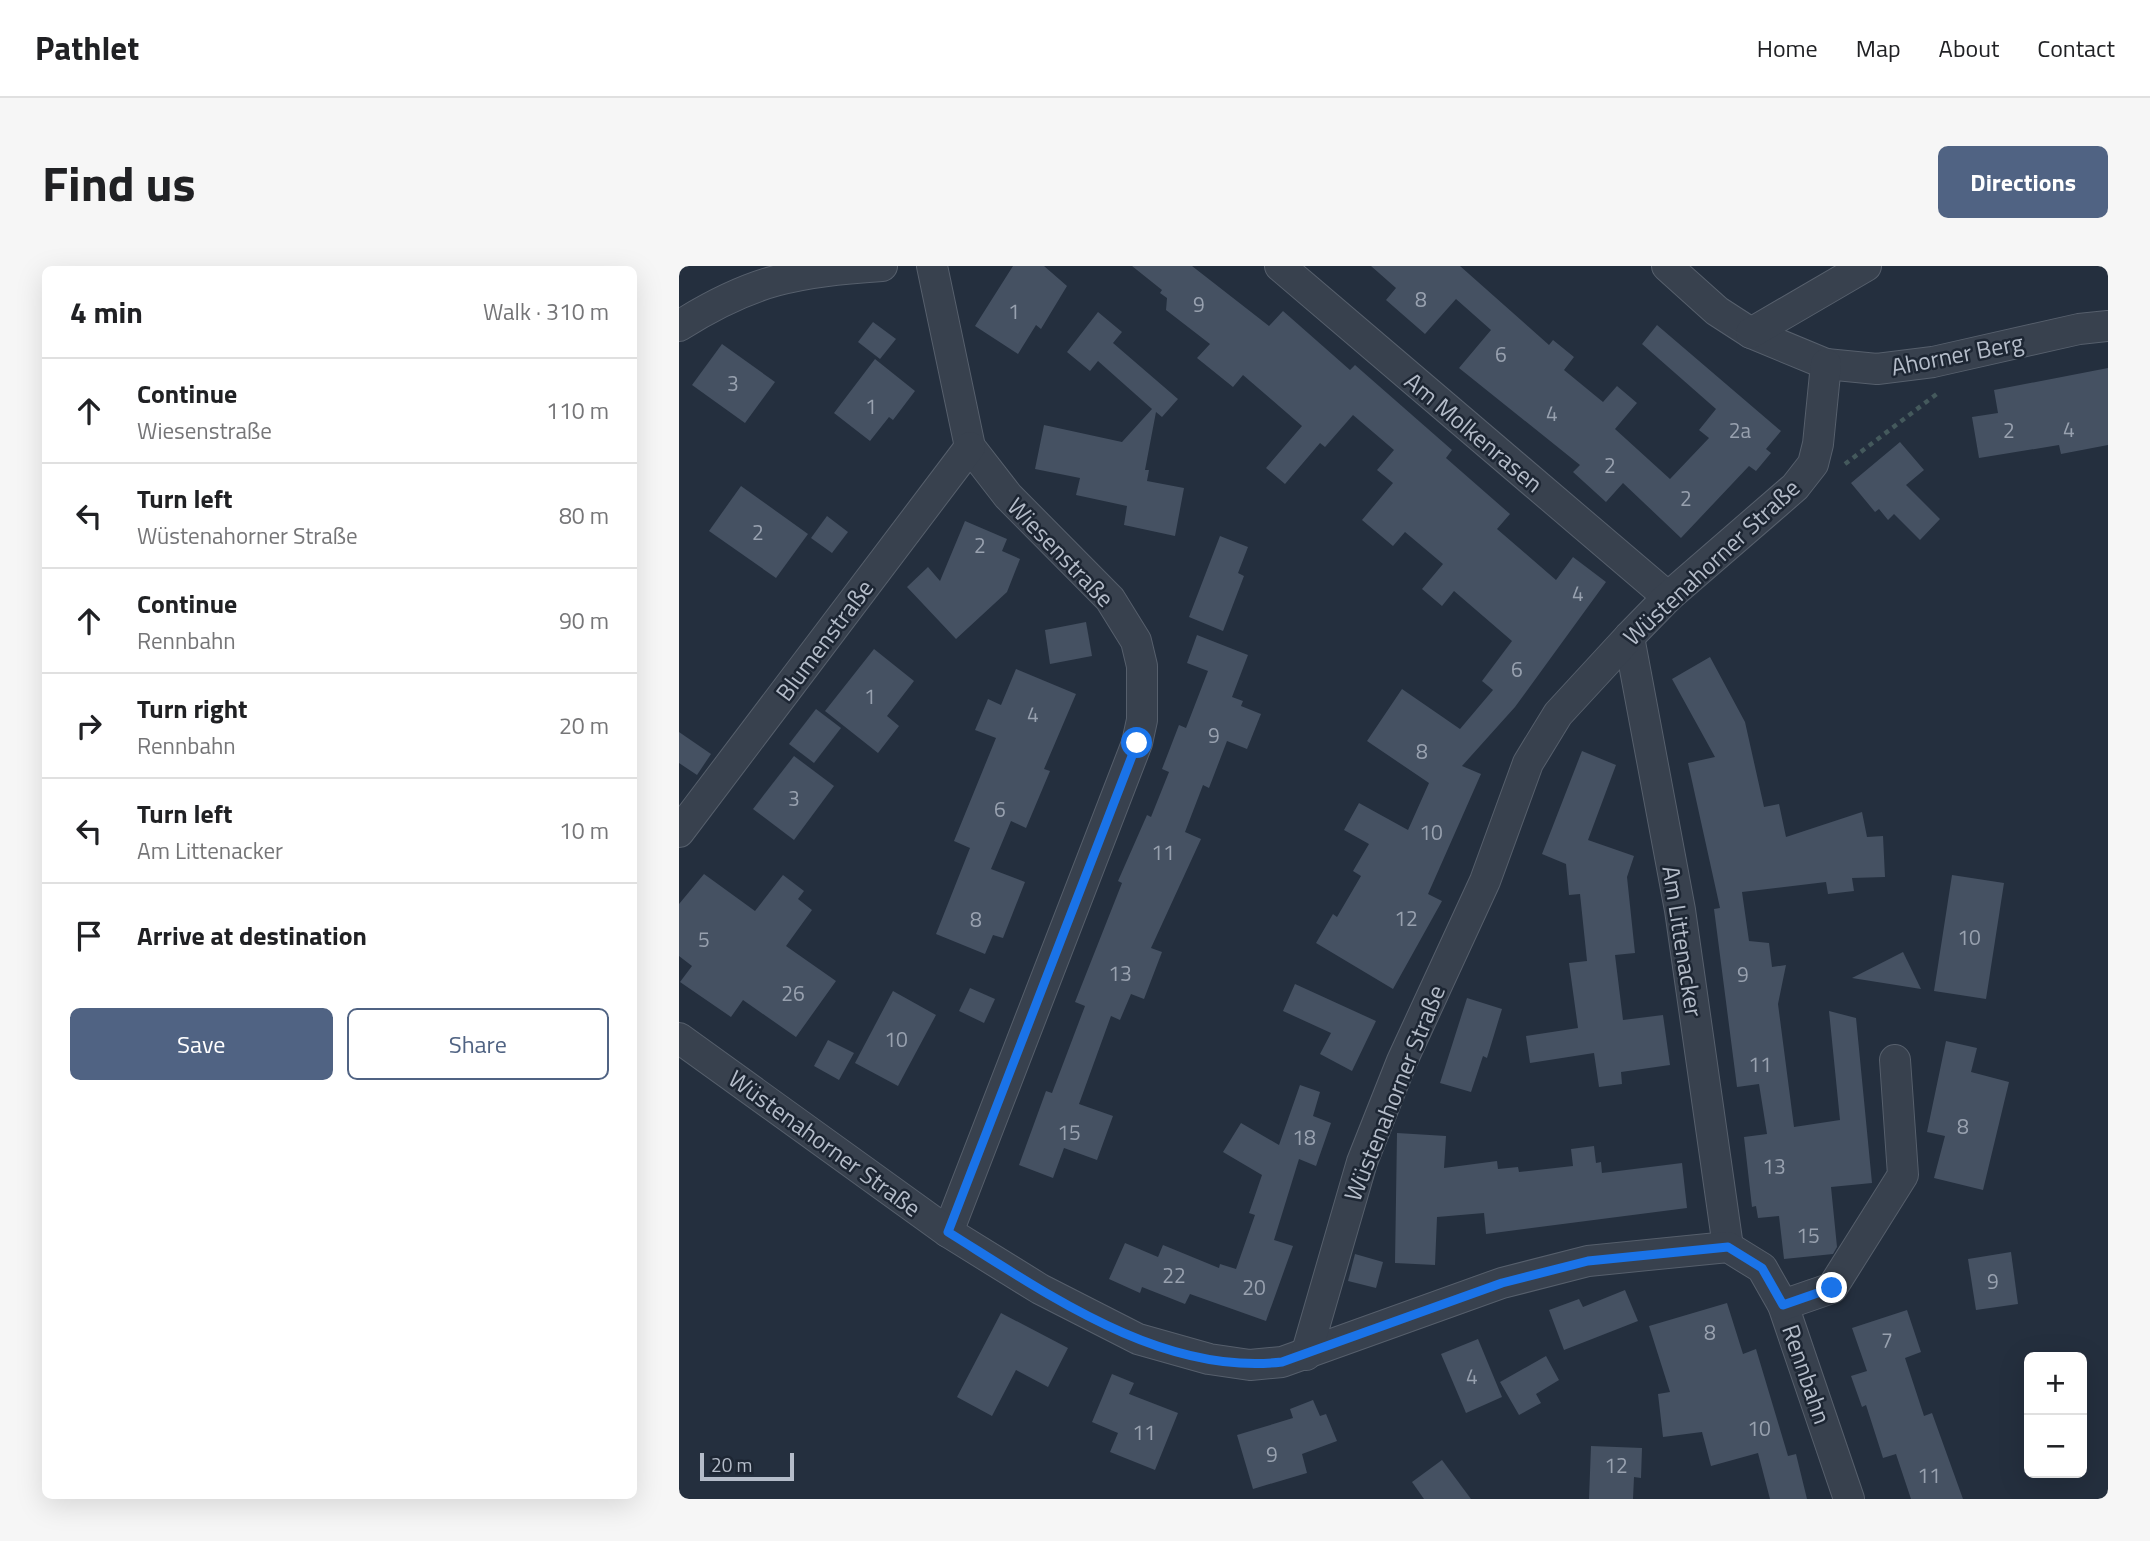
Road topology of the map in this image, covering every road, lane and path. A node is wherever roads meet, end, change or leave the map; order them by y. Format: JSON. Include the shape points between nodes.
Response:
{"nodes":[{"id":1,"x":882,"y":266,"type":"edge"},
{"id":2,"x":932,"y":266,"type":"edge"},
{"id":3,"x":1280,"y":266,"type":"edge"},
{"id":4,"x":1667,"y":266,"type":"edge"},
{"id":5,"x":1866,"y":266,"type":"edge"},
{"id":6,"x":818,"y":268,"type":"edge"},
{"id":7,"x":679,"y":326,"type":"edge"},
{"id":8,"x":2108,"y":326,"type":"edge"},
{"id":9,"x":1751,"y":333,"type":"junction"},
{"id":10,"x":1826,"y":364,"type":"junction"},
{"id":11,"x":1942,"y":390,"type":"dead end"},
{"id":12,"x":970,"y":447,"type":"junction"},
{"id":13,"x":1844,"y":465,"type":"dead end"},
{"id":14,"x":1668,"y":597,"type":"junction"},
{"id":15,"x":1629,"y":637,"type":"junction"},
{"id":16,"x":679,"y":832,"type":"edge"},
{"id":17,"x":679,"y":1038,"type":"edge"},
{"id":18,"x":1895,"y":1060,"type":"dead end"},
{"id":19,"x":948,"y":1232,"type":"junction"},
{"id":20,"x":1728,"y":1247,"type":"junction"},
{"id":21,"x":1783,"y":1305,"type":"junction"},
{"id":22,"x":1306,"y":1354,"type":"junction"},
{"id":23,"x":1849,"y":1499,"type":"edge"}],
"edges":[{"from":1,"to":6,"type":"street"},
{"from":2,"to":12,"type":"street","name":"Wiesenstraße"},
{"from":3,"to":14,"type":"street","name":"Am Molkenrasen"},
{"from":4,"to":9,"type":"street","name":"Ahorner Berg","via":[[1717,311]]},
{"from":5,"to":9,"type":"street"},
{"from":6,"to":7,"type":"street","via":[[767,281],[716,302]]},
{"from":8,"to":10,"type":"street","name":"Ahorner Berg","via":[[1933,362],[1877,369]]},
{"from":9,"to":10,"type":"street","name":"Ahorner Berg"},
{"from":10,"to":14,"type":"street","name":"Wüstenahorner Straße","via":[[1813,464],[1794,487]]},
{"from":11,"to":13,"type":"path"},
{"from":12,"to":16,"type":"street","name":"Blumenstraße"},
{"from":12,"to":19,"type":"street","name":"Wiesenstraße","via":[[1008,496],[1110,598],[1136,641],[1142,666],[1142,720]]},
{"from":14,"to":15,"type":"street","name":"Wüstenahorner Straße"},
{"from":15,"to":20,"type":"street","name":"Am Littenacker","via":[[1680,910]]},
{"from":15,"to":22,"type":"street","name":"Wüstenahorner Straße","via":[[1558,715],[1528,763],[1485,881],[1361,1162]]},
{"from":17,"to":19,"type":"street","name":"Wüstenahorner Straße"},
{"from":18,"to":21,"type":"street","via":[[1903,1175],[1832,1288]]},
{"from":19,"to":22,"type":"street","name":"Wüstenahorner Straße","via":[[1040,1289],[1139,1339],[1250,1366]]},
{"from":20,"to":21,"type":"street","name":"Rennbahn","via":[[1762,1268]]},
{"from":20,"to":22,"type":"street","via":[[1588,1261],[1502,1283]]},
{"from":21,"to":23,"type":"street","name":"Rennbahn"}]}
